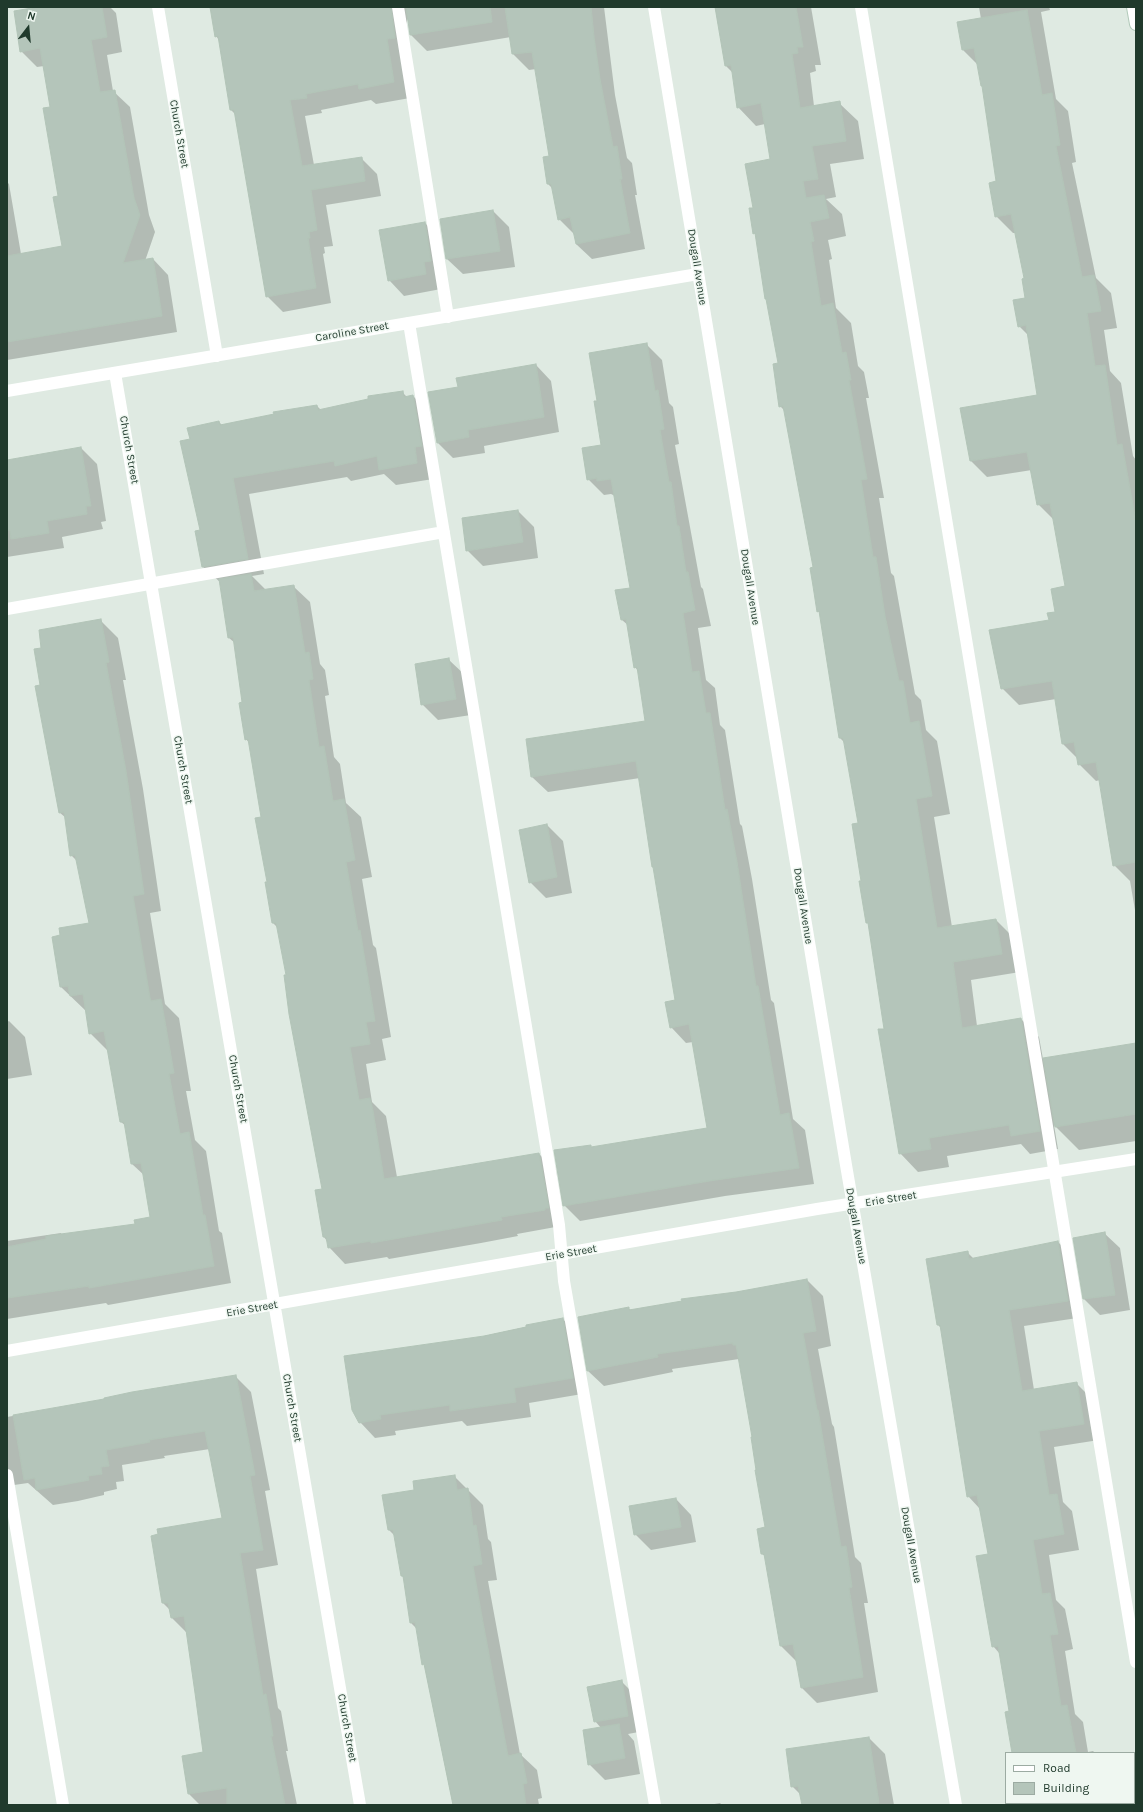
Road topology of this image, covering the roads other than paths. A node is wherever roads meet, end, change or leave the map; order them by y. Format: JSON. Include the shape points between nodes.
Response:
{"nodes":[{"id":1,"x":158,"y":7,"type":"edge"},
{"id":2,"x":398,"y":7,"type":"edge"},
{"id":3,"x":654,"y":7,"type":"edge"},
{"id":4,"x":861,"y":7,"type":"edge"},
{"id":5,"x":1133,"y":7,"type":"edge"},
{"id":6,"x":1136,"y":24,"type":"edge"},
{"id":7,"x":698,"y":274,"type":"junction"},
{"id":8,"x":448,"y":317,"type":"junction"},
{"id":9,"x":409,"y":323,"type":"junction"},
{"id":10,"x":217,"y":356,"type":"junction"},
{"id":11,"x":115,"y":373,"type":"junction"},
{"id":12,"x":7,"y":391,"type":"edge"},
{"id":13,"x":444,"y":532,"type":"junction"},
{"id":14,"x":152,"y":584,"type":"junction"},
{"id":15,"x":7,"y":609,"type":"edge"},
{"id":16,"x":1136,"y":1159,"type":"edge"},
{"id":17,"x":1054,"y":1172,"type":"junction"},
{"id":18,"x":852,"y":1205,"type":"junction"},
{"id":19,"x":562,"y":1255,"type":"junction"},
{"id":20,"x":274,"y":1305,"type":"junction"},
{"id":21,"x":7,"y":1351,"type":"edge"},
{"id":22,"x":7,"y":1476,"type":"edge"},
{"id":23,"x":1136,"y":1662,"type":"edge"},
{"id":24,"x":63,"y":1805,"type":"edge"},
{"id":25,"x":360,"y":1805,"type":"edge"},
{"id":26,"x":655,"y":1805,"type":"edge"},
{"id":27,"x":956,"y":1805,"type":"edge"}],
"edges":[{"from":1,"to":10,"type":"street","name":"Church Street"},
{"from":2,"to":8,"type":"street"},
{"from":3,"to":7,"type":"street","name":"Dougall Avenue"},
{"from":4,"to":17,"type":"street"},
{"from":5,"to":6,"type":"street"},
{"from":7,"to":8,"type":"street","name":"Caroline Street"},
{"from":7,"to":18,"type":"street","name":"Dougall Avenue"},
{"from":8,"to":9,"type":"street","name":"Caroline Street"},
{"from":9,"to":10,"type":"street","name":"Caroline Street"},
{"from":9,"to":13,"type":"street"},
{"from":10,"to":11,"type":"street","name":"Caroline Street"},
{"from":11,"to":12,"type":"street","name":"Caroline Street"},
{"from":11,"to":14,"type":"street","name":"Church Street"},
{"from":13,"to":14,"type":"street"},
{"from":13,"to":19,"type":"street"},
{"from":14,"to":15,"type":"street"},
{"from":14,"to":20,"type":"street","name":"Church Street"},
{"from":16,"to":17,"type":"street","name":"Erie Street"},
{"from":17,"to":18,"type":"street","name":"Erie Street"},
{"from":17,"to":23,"type":"street"},
{"from":18,"to":19,"type":"street","name":"Erie Street"},
{"from":18,"to":27,"type":"street","name":"Dougall Avenue"},
{"from":19,"to":20,"type":"street","name":"Erie Street"},
{"from":19,"to":26,"type":"street","via":[[564,1281]]},
{"from":20,"to":21,"type":"street","name":"Erie Street"},
{"from":20,"to":25,"type":"street","name":"Church Street"},
{"from":22,"to":24,"type":"street"}]}
